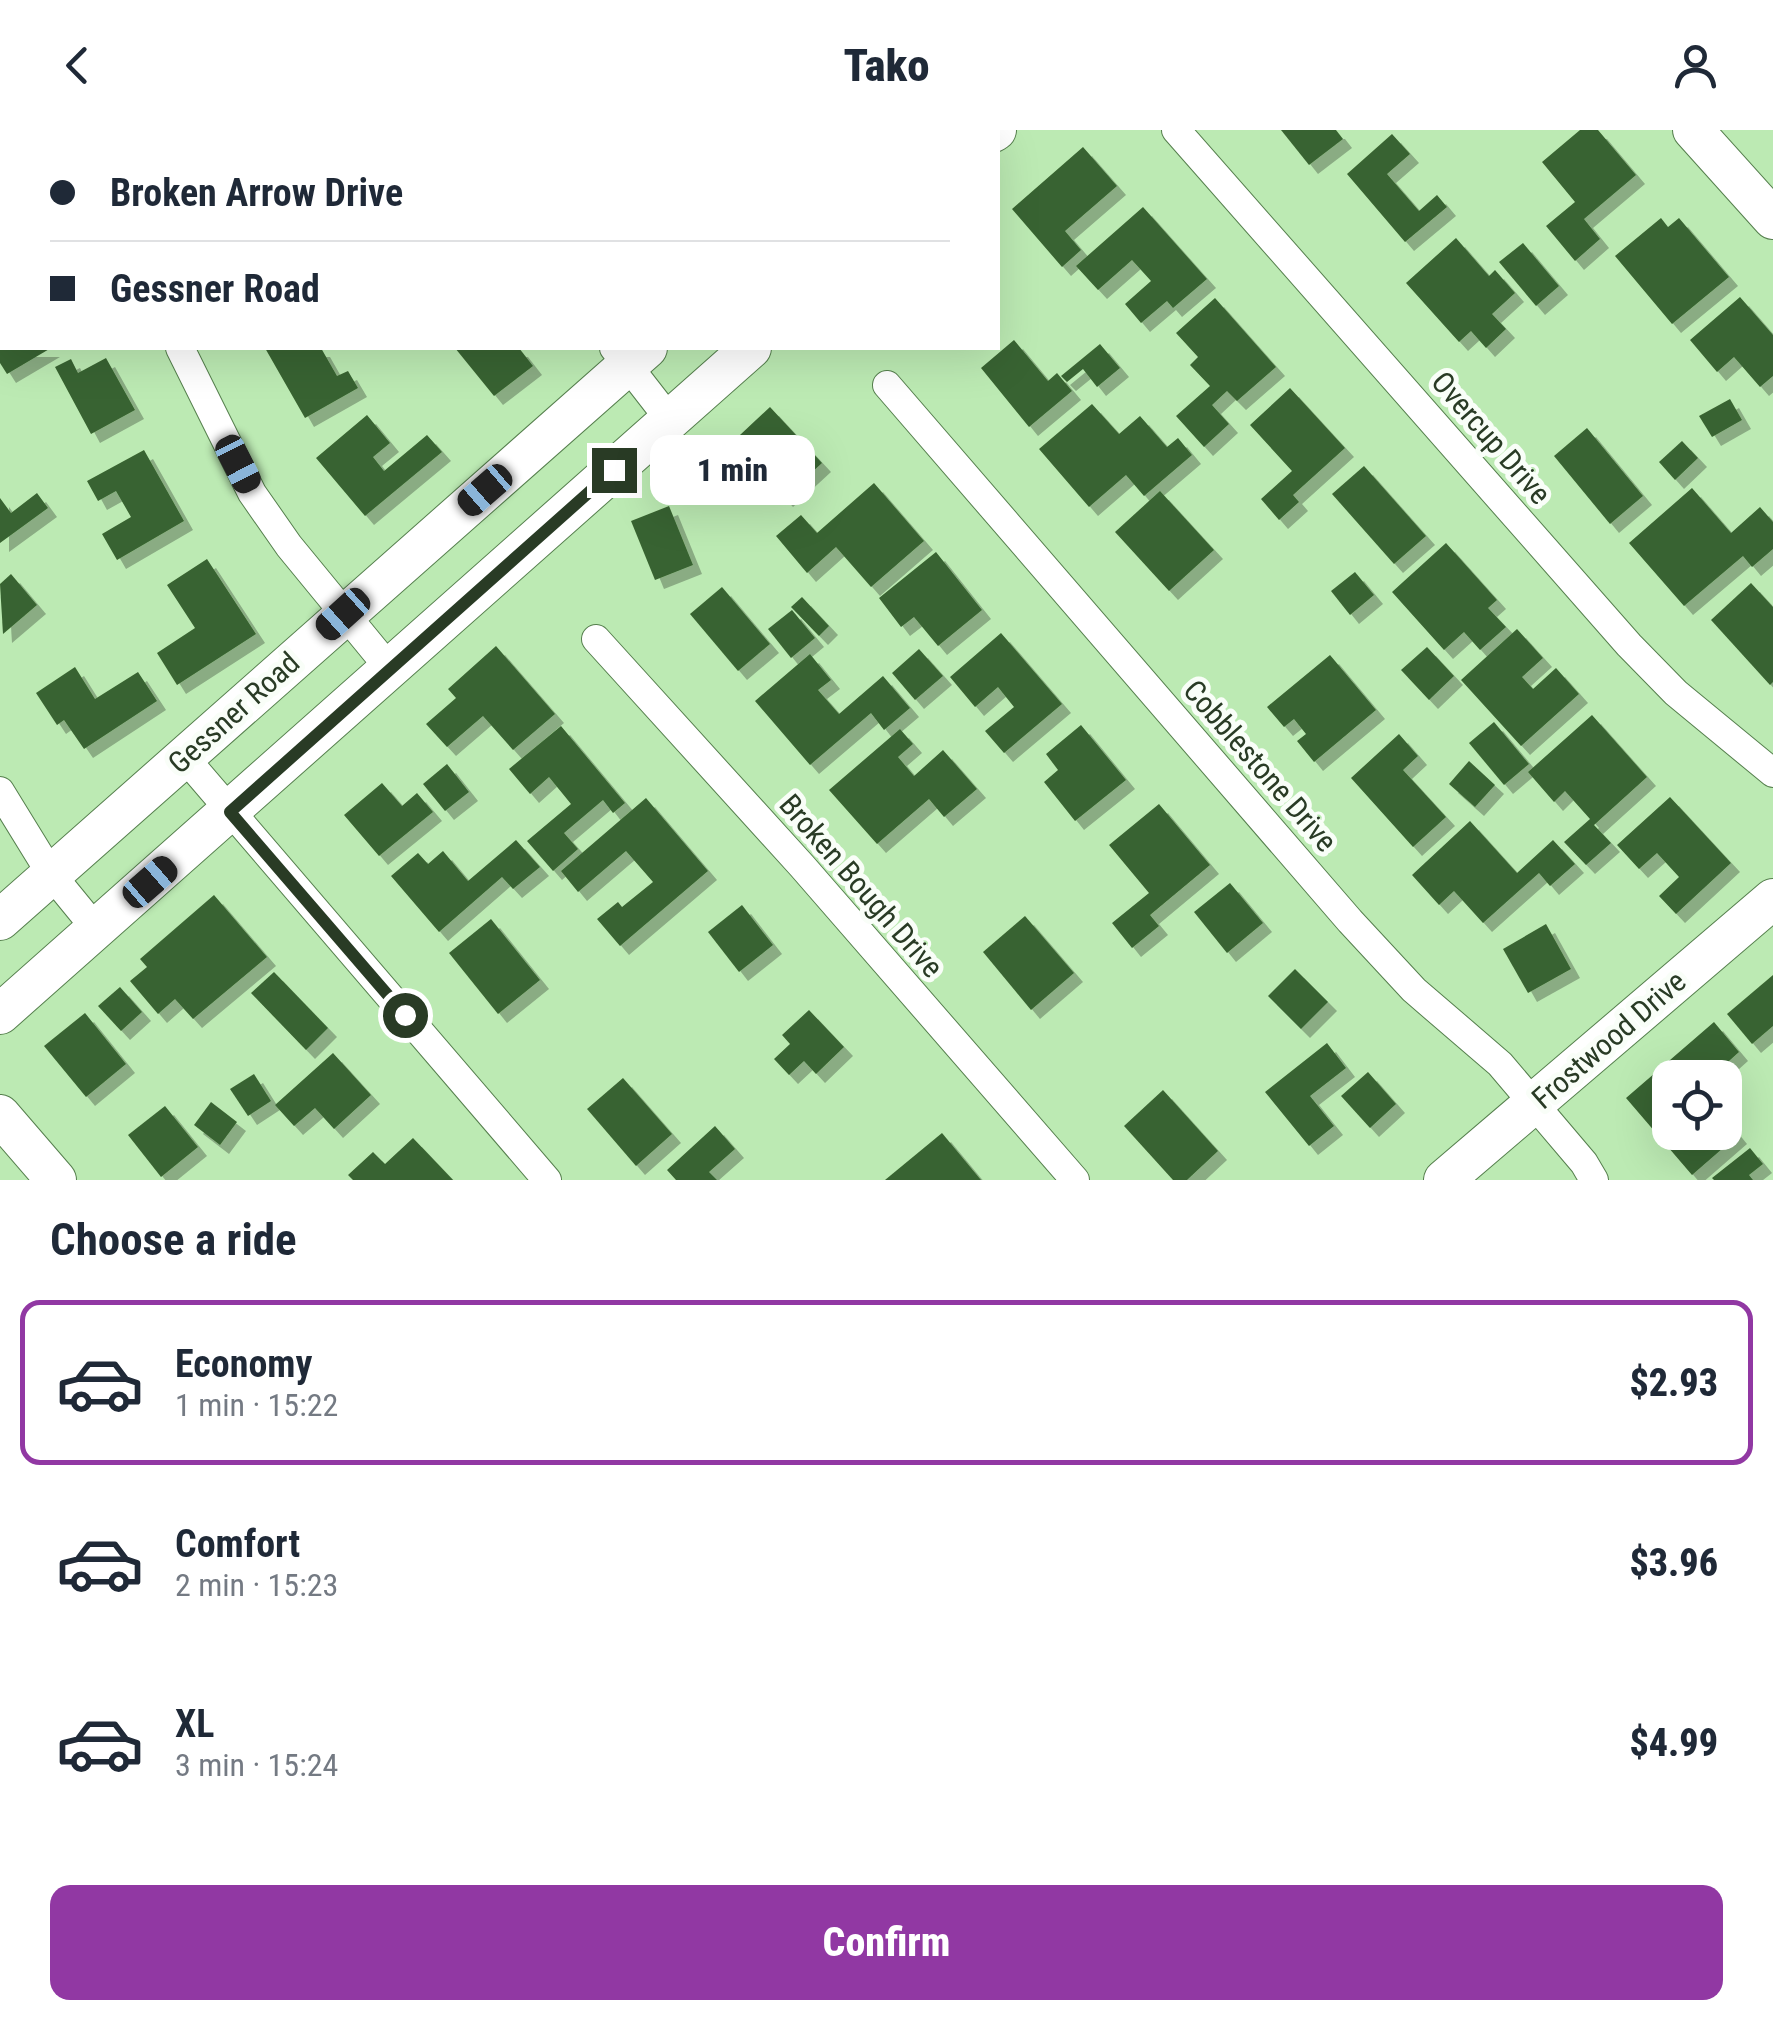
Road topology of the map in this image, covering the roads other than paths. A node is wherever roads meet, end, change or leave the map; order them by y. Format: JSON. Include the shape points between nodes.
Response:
{"nodes":[{"id":1,"x":1176,"y":130,"type":"edge"},
{"id":2,"x":1693,"y":130,"type":"edge"},
{"id":3,"x":1773,"y":219,"type":"edge"},
{"id":4,"x":181,"y":350,"type":"edge"},
{"id":5,"x":750,"y":350,"type":"edge"},
{"id":6,"x":629,"y":353,"type":"edge"},
{"id":7,"x":887,"y":384,"type":"dead end"},
{"id":8,"x":670,"y":420,"type":"junction"},
{"id":9,"x":343,"y":614,"type":"junction"},
{"id":10,"x":596,"y":639,"type":"dead end"},
{"id":11,"x":390,"y":669,"type":"junction"},
{"id":12,"x":184,"y":758,"type":"junction"},
{"id":13,"x":1773,"y":773,"type":"edge"},
{"id":14,"x":0,"y":791,"type":"edge"},
{"id":15,"x":230,"y":812,"type":"junction"},
{"id":16,"x":51,"y":874,"type":"junction"},
{"id":17,"x":1773,"y":898,"type":"edge"},
{"id":18,"x":0,"y":920,"type":"edge"},
{"id":19,"x":96,"y":929,"type":"junction"},
{"id":20,"x":0,"y":1014,"type":"edge"},
{"id":21,"x":1534,"y":1104,"type":"junction"},
{"id":22,"x":0,"y":1115,"type":"edge"},
{"id":23,"x":56,"y":1180,"type":"edge"},
{"id":24,"x":547,"y":1180,"type":"edge"},
{"id":25,"x":1075,"y":1180,"type":"edge"},
{"id":26,"x":1444,"y":1180,"type":"edge"},
{"id":27,"x":1594,"y":1180,"type":"edge"}],
"edges":[{"from":1,"to":13,"type":"street","name":"Overcup Drive","via":[[1629,646]]},
{"from":2,"to":3,"type":"main road"},
{"from":4,"to":9,"type":"street","via":[[252,493]]},
{"from":5,"to":8,"type":"main road"},
{"from":6,"to":8,"type":"street"},
{"from":6,"to":9,"type":"main road","name":"Gessner Road"},
{"from":7,"to":21,"type":"street","name":"Cobblestone Drive","via":[[1350,921]]},
{"from":8,"to":11,"type":"main road"},
{"from":9,"to":11,"type":"street"},
{"from":9,"to":12,"type":"main road","name":"Gessner Road"},
{"from":10,"to":25,"type":"street","name":"Broken Bough Drive"},
{"from":11,"to":15,"type":"main road"},
{"from":12,"to":15,"type":"street"},
{"from":12,"to":16,"type":"main road","name":"Gessner Road"},
{"from":14,"to":16,"type":"street"},
{"from":15,"to":19,"type":"main road"},
{"from":15,"to":24,"type":"street"},
{"from":16,"to":18,"type":"main road","name":"Gessner Road"},
{"from":16,"to":19,"type":"street"},
{"from":17,"to":21,"type":"main road","name":"Frostwood Drive"},
{"from":19,"to":20,"type":"main road"},
{"from":21,"to":26,"type":"main road","name":"Frostwood Drive"},
{"from":21,"to":27,"type":"street","name":"Cobblestone Drive"},
{"from":22,"to":23,"type":"main road"}]}
